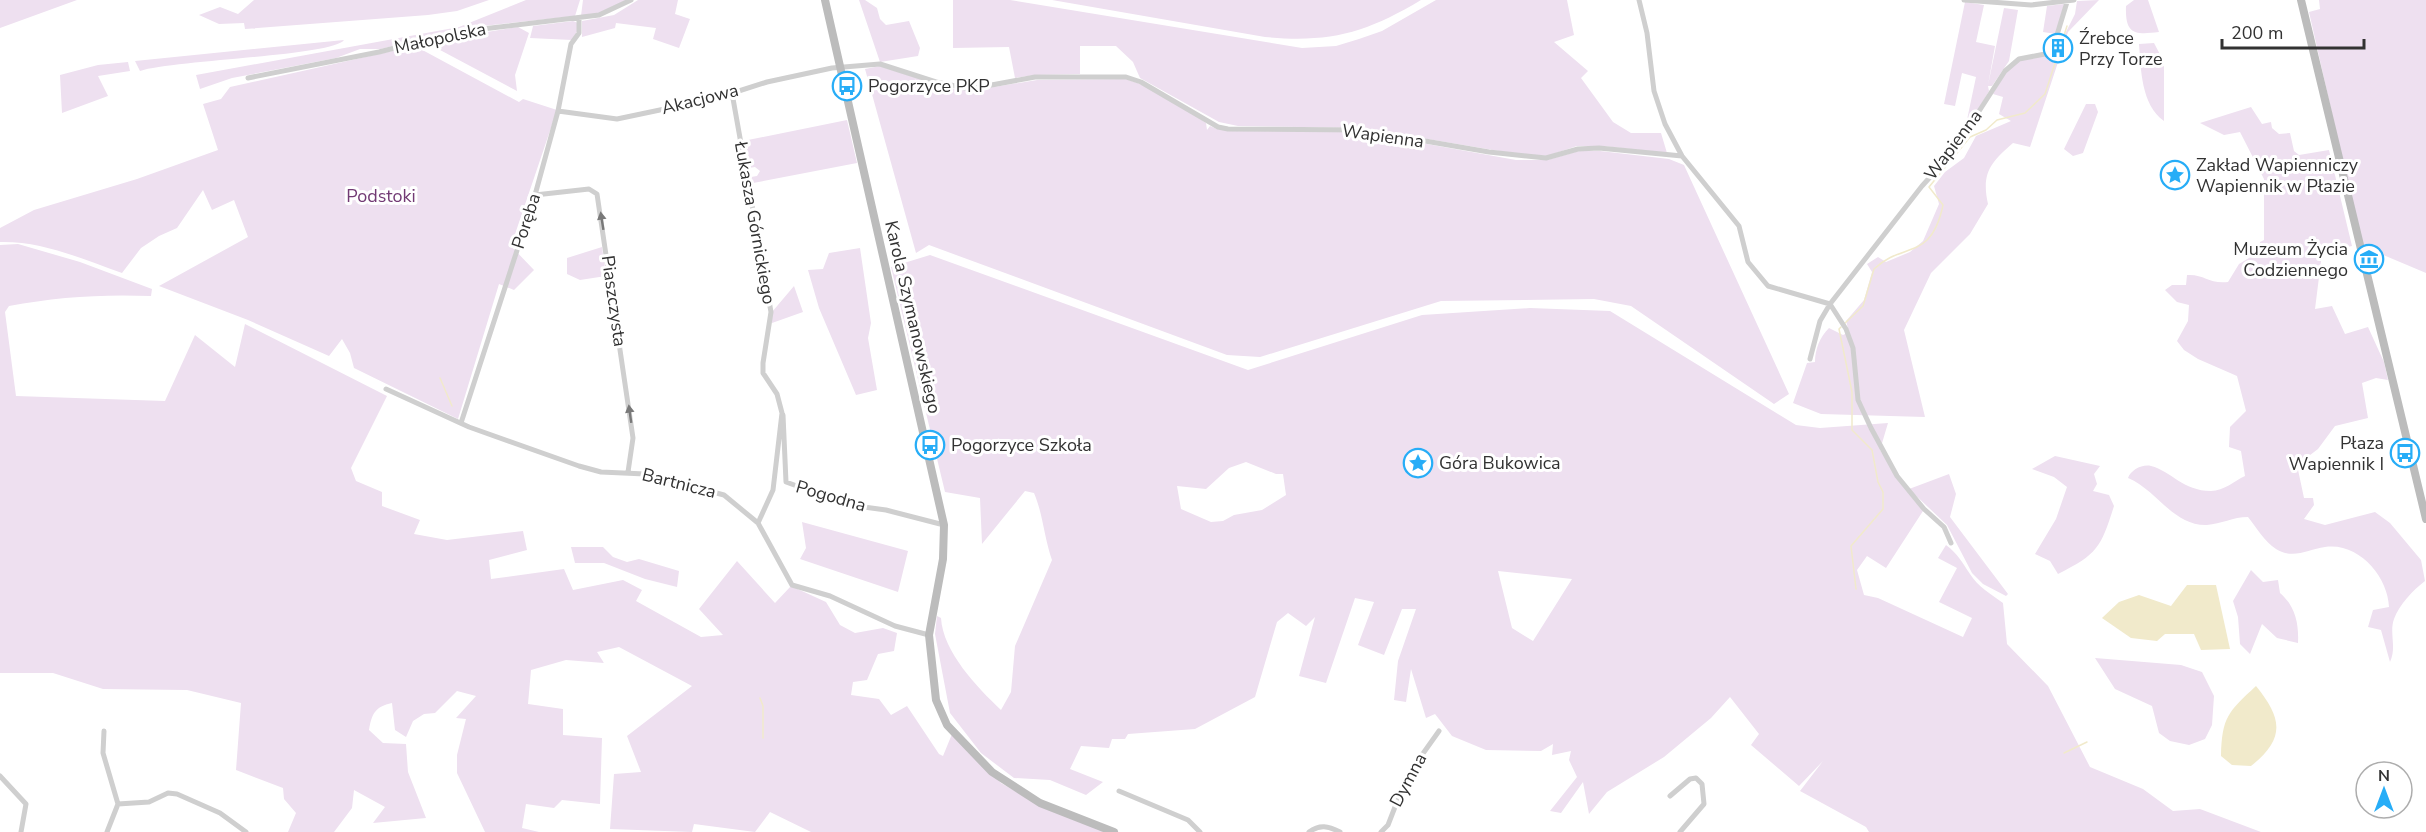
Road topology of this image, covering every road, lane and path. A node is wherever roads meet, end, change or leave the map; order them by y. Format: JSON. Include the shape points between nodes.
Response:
{"nodes":[{"id":1,"x":632,"y":0,"type":"edge"},
{"id":2,"x":825,"y":0,"type":"edge"},
{"id":3,"x":1639,"y":0,"type":"edge"},
{"id":4,"x":1964,"y":0,"type":"edge"},
{"id":5,"x":2301,"y":0,"type":"edge"},
{"id":6,"x":2070,"y":1,"type":"edge"},
{"id":7,"x":579,"y":19,"type":"junction"},
{"id":8,"x":841,"y":68,"type":"junction"},
{"id":9,"x":248,"y":78,"type":"dead end"},
{"id":10,"x":732,"y":93,"type":"junction"},
{"id":11,"x":558,"y":111,"type":"junction"},
{"id":12,"x":1682,"y":156,"type":"junction"},
{"id":13,"x":535,"y":195,"type":"junction"},
{"id":14,"x":1830,"y":304,"type":"junction"},
{"id":15,"x":1810,"y":359,"type":"dead end"},
{"id":16,"x":386,"y":389,"type":"dead end"},
{"id":17,"x":782,"y":413,"type":"junction"},
{"id":18,"x":461,"y":423,"type":"junction"},
{"id":19,"x":628,"y":472,"type":"junction"},
{"id":20,"x":2426,"y":519,"type":"edge"},
{"id":21,"x":758,"y":523,"type":"junction"},
{"id":22,"x":944,"y":525,"type":"junction"},
{"id":23,"x":1950,"y":543,"type":"dead end"},
{"id":24,"x":929,"y":635,"type":"junction"},
{"id":25,"x":104,"y":731,"type":"dead end"},
{"id":26,"x":1439,"y":731,"type":"dead end"},
{"id":27,"x":0,"y":776,"type":"edge"},
{"id":28,"x":1119,"y":790,"type":"dead end"},
{"id":29,"x":1670,"y":796,"type":"dead end"},
{"id":30,"x":118,"y":804,"type":"junction"},
{"id":31,"x":21,"y":832,"type":"edge"},
{"id":32,"x":107,"y":832,"type":"edge"},
{"id":33,"x":246,"y":832,"type":"edge"},
{"id":34,"x":1114,"y":832,"type":"edge"},
{"id":35,"x":1200,"y":832,"type":"edge"},
{"id":36,"x":1309,"y":832,"type":"edge"},
{"id":37,"x":1340,"y":832,"type":"edge"},
{"id":38,"x":1382,"y":832,"type":"edge"},
{"id":39,"x":1680,"y":832,"type":"edge"}],
"edges":[{"from":1,"to":7,"type":"street","name":"Małopolska","via":[[614,10]]},
{"from":2,"to":8,"type":"street","name":"Karola Szymanowskiego"},
{"from":3,"to":12,"type":"street","via":[[1654,91]]},
{"from":4,"to":6,"type":"street","via":[[2007,5]]},
{"from":5,"to":20,"type":"street"},
{"from":6,"to":14,"type":"street","name":"Wapienna","via":[[2053,48],[2045,54],[2019,59],[2005,71],[1952,153]]},
{"from":7,"to":9,"type":"street","name":"Małopolska","via":[[457,32]]},
{"from":7,"to":11,"type":"street","name":"Poręba","via":[[579,33],[572,44]]},
{"from":8,"to":10,"type":"street","name":"Akacjowa"},
{"from":8,"to":12,"type":"street","name":"Wapienna","via":[[880,64],[970,89],[1035,77],[1126,77],[1228,129],[1361,130],[1546,158],[1599,148]]},
{"from":8,"to":22,"type":"street","name":"Karola Szymanowskiego"},
{"from":10,"to":11,"type":"street","name":"Akacjowa","via":[[616,119]]},
{"from":10,"to":17,"type":"street","name":"Łukasza Górnickiego","via":[[771,312],[763,374],[777,394]]},
{"from":11,"to":13,"type":"street","name":"Poręba"},
{"from":12,"to":14,"type":"street","via":[[1720,206],[1734,218],[1749,262],[1765,284]]},
{"from":13,"to":18,"type":"street","name":"Poręba"},
{"from":19,"to":13,"type":"street","name":"Piaszczysta","one_way":true,"via":[[633,438],[597,194],[589,189]]},
{"from":14,"to":15,"type":"street","name":"Wapienna","via":[[1820,321]]},
{"from":14,"to":23,"type":"street","via":[[1853,348],[1858,400],[1863,412],[1897,476],[1944,527]]},
{"from":16,"to":18,"type":"street","name":"Bartnicza"},
{"from":17,"to":21,"type":"street","name":"Łukasza Górnickiego","via":[[776,479]]},
{"from":17,"to":22,"type":"street","name":"Pogodna","via":[[786,482],[849,505]]},
{"from":18,"to":19,"type":"street","name":"Bartnicza","via":[[585,468]]},
{"from":19,"to":21,"type":"street","name":"Bartnicza","via":[[675,480],[724,495]]},
{"from":21,"to":24,"type":"street","name":"Bartnicza","via":[[792,585],[830,596],[895,626]]},
{"from":22,"to":24,"type":"street","name":"Karola Szymanowskiego","via":[[943,559]]},
{"from":24,"to":34,"type":"street","name":"Karola Szymanowskiego","via":[[938,707],[947,725],[976,757],[1040,803]]},
{"from":25,"to":30,"type":"street","via":[[103,753]]},
{"from":26,"to":38,"type":"street","name":"Dymna","via":[[1407,776]]},
{"from":27,"to":31,"type":"street","via":[[26,804]]},
{"from":28,"to":35,"type":"street","via":[[1188,820]]},
{"from":29,"to":39,"type":"street","via":[[1693,778],[1702,784],[1704,804]]},
{"from":30,"to":32,"type":"street"},
{"from":30,"to":33,"type":"street","via":[[149,802],[177,794],[220,813]]},
{"from":36,"to":37,"type":"street","via":[[1318,826]]}]}
